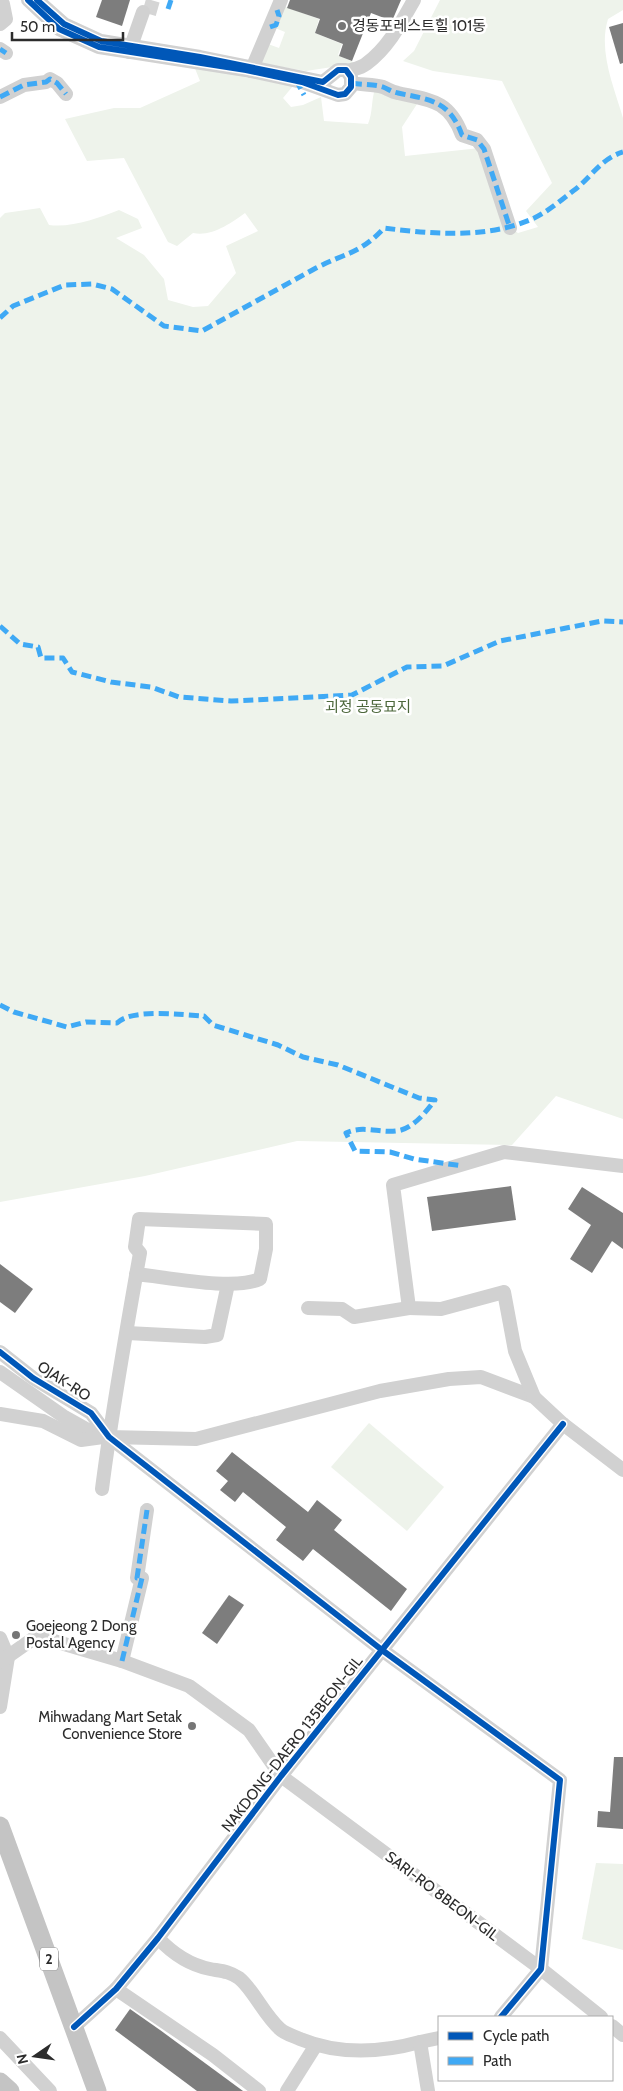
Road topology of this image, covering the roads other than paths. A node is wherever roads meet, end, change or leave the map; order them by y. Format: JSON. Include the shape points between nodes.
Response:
{"nodes":[{"id":1,"x":28,"y":0,"type":"edge"},
{"id":2,"x":37,"y":0,"type":"edge"},
{"id":3,"x":276,"y":0,"type":"edge"},
{"id":4,"x":281,"y":0,"type":"edge"},
{"id":5,"x":0,"y":1,"type":"edge"},
{"id":6,"x":411,"y":1,"type":"edge"},
{"id":7,"x":146,"y":13,"type":"tunnel mouth"},
{"id":8,"x":0,"y":24,"type":"edge"},
{"id":9,"x":133,"y":49,"type":"junction"},
{"id":10,"x":250,"y":69,"type":"junction"},
{"id":11,"x":350,"y":77,"type":"junction"},
{"id":12,"x":66,"y":94,"type":"dead end"},
{"id":13,"x":0,"y":97,"type":"edge"},
{"id":14,"x":510,"y":228,"type":"dead end"},
{"id":15,"x":623,"y":1166,"type":"edge"},
{"id":16,"x":136,"y":1274,"type":"junction"},
{"id":17,"x":228,"y":1284,"type":"junction"},
{"id":18,"x":308,"y":1308,"type":"dead end"},
{"id":19,"x":409,"y":1308,"type":"junction"},
{"id":20,"x":127,"y":1333,"type":"junction"},
{"id":21,"x":0,"y":1352,"type":"edge"},
{"id":22,"x":0,"y":1372,"type":"edge"},
{"id":23,"x":534,"y":1397,"type":"junction"},
{"id":24,"x":0,"y":1414,"type":"edge"},
{"id":25,"x":563,"y":1424,"type":"junction"},
{"id":26,"x":109,"y":1437,"type":"junction"},
{"id":27,"x":623,"y":1470,"type":"edge"},
{"id":28,"x":102,"y":1489,"type":"dead end"},
{"id":29,"x":147,"y":1510,"type":"dead end"},
{"id":30,"x":0,"y":1638,"type":"edge"},
{"id":31,"x":382,"y":1650,"type":"junction"},
{"id":32,"x":4,"y":1660,"type":"edge"},
{"id":33,"x":122,"y":1661,"type":"junction"},
{"id":34,"x":0,"y":1707,"type":"edge"},
{"id":35,"x":281,"y":1776,"type":"junction"},
{"id":36,"x":0,"y":1826,"type":"edge"},
{"id":37,"x":158,"y":1938,"type":"junction"},
{"id":38,"x":540,"y":1969,"type":"junction"},
{"id":39,"x":116,"y":1989,"type":"junction"},
{"id":40,"x":502,"y":2016,"type":"edge"},
{"id":41,"x":600,"y":2016,"type":"edge"},
{"id":42,"x":74,"y":2027,"type":"junction"},
{"id":43,"x":613,"y":2027,"type":"edge"},
{"id":44,"x":623,"y":2035,"type":"edge"},
{"id":45,"x":0,"y":2038,"type":"edge"},
{"id":46,"x":438,"y":2038,"type":"edge"},
{"id":47,"x":420,"y":2042,"type":"junction"},
{"id":48,"x":316,"y":2045,"type":"junction"},
{"id":49,"x":0,"y":2082,"type":"edge"},
{"id":50,"x":92,"y":2089,"type":"edge"},
{"id":51,"x":10,"y":2091,"type":"edge"},
{"id":52,"x":50,"y":2091,"type":"edge"},
{"id":53,"x":259,"y":2091,"type":"edge"},
{"id":54,"x":287,"y":2091,"type":"edge"},
{"id":55,"x":428,"y":2091,"type":"edge"}],
"edges":[{"from":1,"to":9,"type":"street","via":[[59,29],[99,47]]},
{"from":2,"to":9,"type":"street","via":[[64,24],[101,41]]},
{"from":3,"to":10,"type":"street"},
{"from":4,"to":10,"type":"street"},
{"from":5,"to":8,"type":"street","via":[[6,19]]},
{"from":6,"to":11,"type":"street","via":[[396,31],[378,54]]},
{"from":7,"to":9,"type":"street"},
{"from":9,"to":10,"type":"street"},
{"from":10,"to":11,"type":"street","via":[[323,82],[338,70]]},
{"from":10,"to":11,"type":"street","via":[[338,95],[348,91]]},
{"from":11,"to":14,"type":"street","via":[[394,93],[434,100],[444,106],[462,134],[477,140],[484,149]]},
{"from":12,"to":13,"type":"street","via":[[57,82],[50,79],[24,85]]},
{"from":15,"to":19,"type":"street","via":[[504,1152],[393,1185]]},
{"from":16,"to":17,"type":"street"},
{"from":16,"to":17,"type":"street","via":[[140,1253],[135,1246],[140,1219],[266,1224],[266,1249],[260,1279],[250,1284]]},
{"from":16,"to":20,"type":"street"},
{"from":17,"to":20,"type":"street","via":[[217,1335]]},
{"from":18,"to":19,"type":"street","via":[[342,1309],[354,1317]]},
{"from":19,"to":23,"type":"street","via":[[441,1309],[504,1292],[515,1351]]},
{"from":20,"to":26,"type":"street"},
{"from":21,"to":26,"type":"street","name":"OJAK-RO","via":[[33,1378],[91,1413]]},
{"from":22,"to":26,"type":"street","name":"OJAK-RO","via":[[63,1416]]},
{"from":23,"to":25,"type":"street","name":"OJAK-RO"},
{"from":23,"to":26,"type":"street","name":"OJAK-RO","via":[[481,1377],[449,1379],[380,1391],[196,1438]]},
{"from":24,"to":26,"type":"street","via":[[43,1421],[81,1440]]},
{"from":25,"to":27,"type":"street","name":"OJAK-RO"},
{"from":25,"to":31,"type":"street","name":"NAKDONG-DAERO 135BEON-GIL"},
{"from":26,"to":28,"type":"street"},
{"from":26,"to":31,"type":"street"},
{"from":29,"to":33,"type":"street","via":[[136,1578],[142,1578]]},
{"from":30,"to":32,"type":"street"},
{"from":31,"to":35,"type":"street","name":"NAKDONG-DAERO 135BEON-GIL"},
{"from":31,"to":38,"type":"street","via":[[560,1780]]},
{"from":32,"to":33,"type":"street","name":"SARI-RO 8BEON-GIL","via":[[38,1636]]},
{"from":32,"to":34,"type":"street"},
{"from":33,"to":35,"type":"street","name":"SARI-RO 8BEON-GIL","via":[[190,1686],[250,1730]]},
{"from":35,"to":37,"type":"street","name":"NAKDONG-DAERO 135BEON-GIL"},
{"from":35,"to":38,"type":"street","name":"SARI-RO 8BEON-GIL"},
{"from":36,"to":42,"type":"main road","number":"2"},
{"from":37,"to":39,"type":"street","name":"NAKDONG-DAERO 135BEON-GIL"},
{"from":37,"to":48,"type":"street","via":[[185,1960],[209,1969],[225,1970],[240,1979],[281,2031]]},
{"from":38,"to":40,"type":"street"},
{"from":38,"to":41,"type":"street","name":"SARI-RO 8BEON-GIL"},
{"from":39,"to":42,"type":"street","name":"NAKDONG-DAERO 135BEON-GIL"},
{"from":39,"to":53,"type":"street","via":[[213,2055]]},
{"from":42,"to":50,"type":"main road","number":"2"},
{"from":43,"to":44,"type":"street"},
{"from":45,"to":52,"type":"street"},
{"from":46,"to":47,"type":"street"},
{"from":47,"to":48,"type":"street","via":[[366,2051]]},
{"from":47,"to":55,"type":"street"},
{"from":48,"to":54,"type":"street"},
{"from":49,"to":51,"type":"main road"}]}
